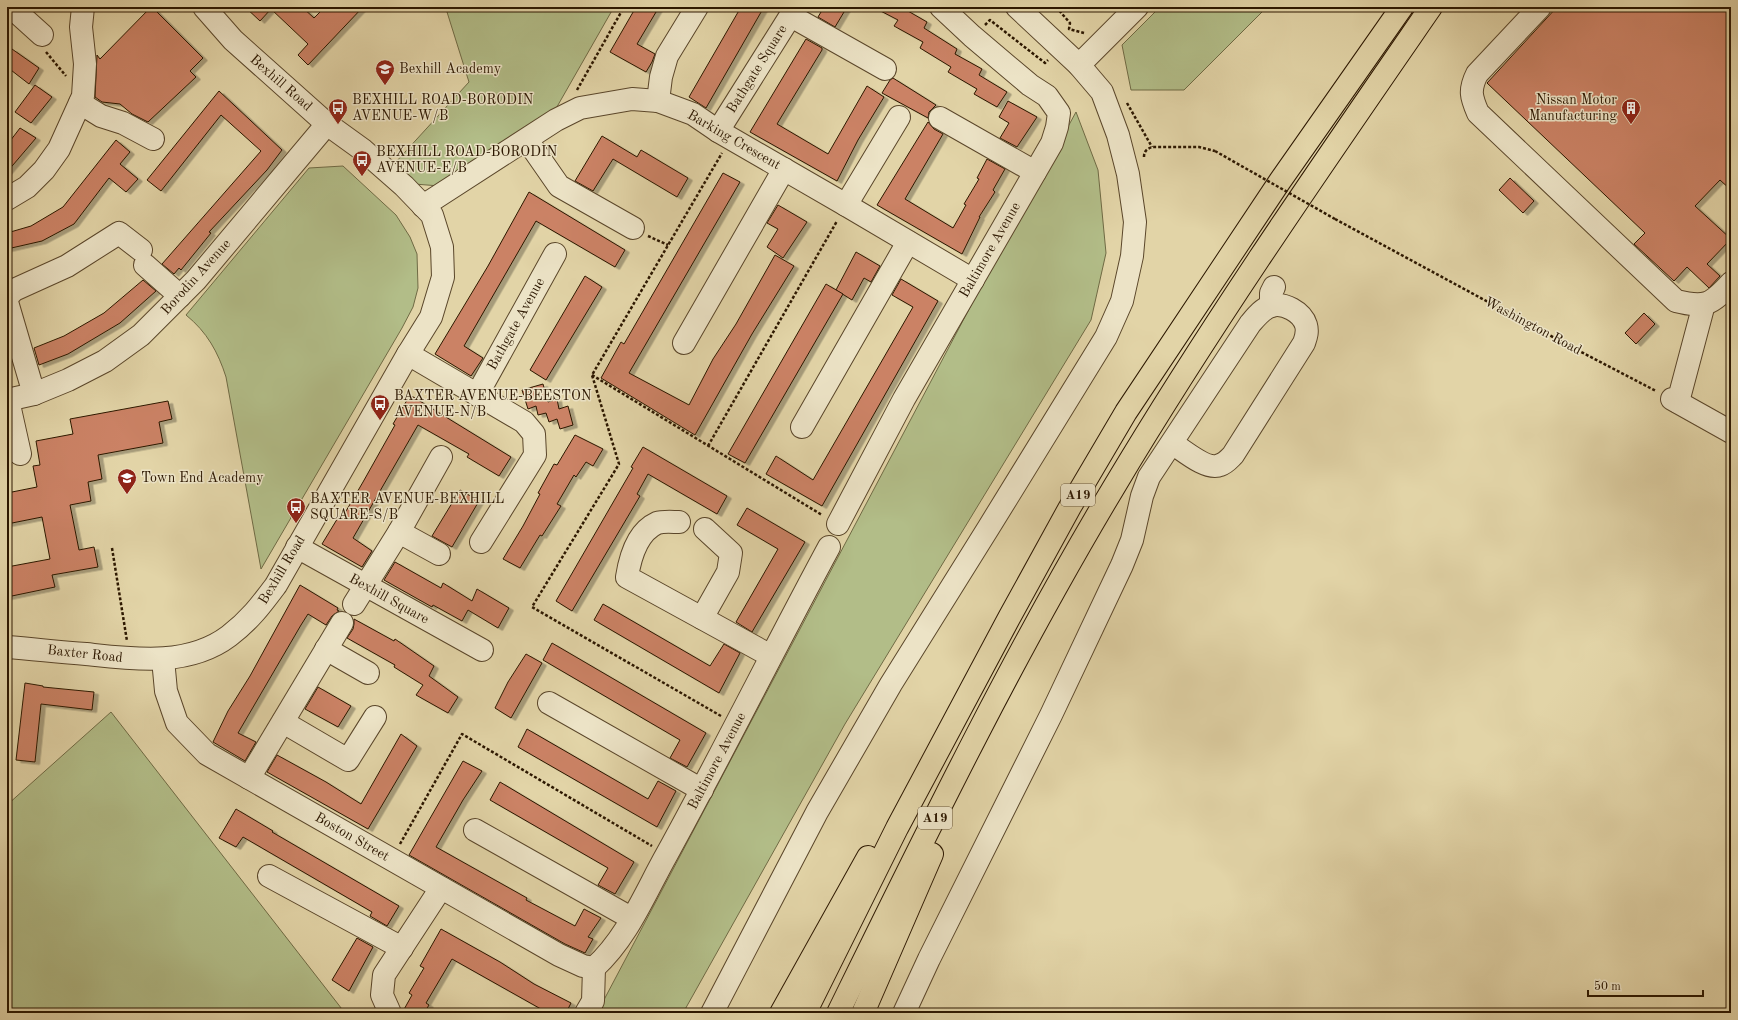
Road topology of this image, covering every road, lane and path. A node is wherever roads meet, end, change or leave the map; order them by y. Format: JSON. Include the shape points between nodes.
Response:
{"nodes":[{"id":1,"x":11,"y":7,"type":"edge"},
{"id":2,"x":83,"y":7,"type":"edge"},
{"id":3,"x":204,"y":7,"type":"edge"},
{"id":4,"x":624,"y":7,"type":"edge"},
{"id":5,"x":697,"y":7,"type":"edge"},
{"id":6,"x":941,"y":7,"type":"edge"},
{"id":7,"x":1017,"y":7,"type":"edge"},
{"id":8,"x":1056,"y":7,"type":"edge"},
{"id":9,"x":1137,"y":7,"type":"edge"},
{"id":10,"x":1402,"y":7,"type":"edge"},
{"id":11,"x":1431,"y":7,"type":"edge"},
{"id":12,"x":1540,"y":7,"type":"edge"},
{"id":13,"x":793,"y":12,"type":"edge"},
{"id":14,"x":981,"y":29,"type":"dead end"},
{"id":15,"x":42,"y":35,"type":"joint"},
{"id":16,"x":1063,"y":37,"type":"junction"},
{"id":17,"x":1079,"y":65,"type":"junction"},
{"id":18,"x":885,"y":70,"type":"dead end"},
{"id":19,"x":576,"y":92,"type":"dead end"},
{"id":20,"x":81,"y":99,"type":"junction"},
{"id":21,"x":658,"y":101,"type":"junction"},
{"id":22,"x":899,"y":117,"type":"dead end"},
{"id":23,"x":940,"y":118,"type":"dead end"},
{"id":24,"x":327,"y":124,"type":"junction"},
{"id":25,"x":724,"y":134,"type":"junction"},
{"id":26,"x":154,"y":139,"type":"dead end"},
{"id":27,"x":527,"y":140,"type":"junction"},
{"id":28,"x":1152,"y":148,"type":"dead end"},
{"id":29,"x":784,"y":169,"type":"junction"},
{"id":30,"x":1035,"y":172,"type":"junction"},
{"id":31,"x":7,"y":199,"type":"edge"},
{"id":32,"x":846,"y":205,"type":"junction"},
{"id":33,"x":423,"y":206,"type":"junction"},
{"id":34,"x":632,"y":228,"type":"dead end"},
{"id":35,"x":908,"y":242,"type":"junction"},
{"id":36,"x":555,"y":254,"type":"dead end"},
{"id":37,"x":973,"y":280,"type":"junction"},
{"id":38,"x":1731,"y":284,"type":"edge"},
{"id":39,"x":180,"y":296,"type":"junction"},
{"id":40,"x":7,"y":297,"type":"edge"},
{"id":41,"x":7,"y":302,"type":"edge"},
{"id":42,"x":1704,"y":304,"type":"junction"},
{"id":43,"x":684,"y":343,"type":"dead end"},
{"id":44,"x":408,"y":354,"type":"junction"},
{"id":45,"x":592,"y":375,"type":"junction"},
{"id":46,"x":34,"y":394,"type":"junction"},
{"id":47,"x":477,"y":394,"type":"junction"},
{"id":48,"x":7,"y":400,"type":"edge"},
{"id":49,"x":1675,"y":401,"type":"junction"},
{"id":50,"x":802,"y":427,"type":"dead end"},
{"id":51,"x":1731,"y":432,"type":"edge"},
{"id":52,"x":1172,"y":443,"type":"junction"},
{"id":53,"x":708,"y":446,"type":"junction"},
{"id":54,"x":20,"y":454,"type":"dead end"},
{"id":55,"x":441,"y":457,"type":"dead end"},
{"id":56,"x":679,"y":522,"type":"dead end"},
{"id":57,"x":838,"y":524,"type":"joint"},
{"id":58,"x":705,"y":529,"type":"dead end"},
{"id":59,"x":399,"y":532,"type":"junction"},
{"id":60,"x":481,"y":542,"type":"dead end"},
{"id":61,"x":296,"y":547,"type":"junction"},
{"id":62,"x":829,"y":547,"type":"dead end"},
{"id":63,"x":112,"y":548,"type":"dead end"},
{"id":64,"x":439,"y":554,"type":"dead end"},
{"id":65,"x":365,"y":586,"type":"junction"},
{"id":66,"x":354,"y":604,"type":"dead end"},
{"id":67,"x":702,"y":618,"type":"junction"},
{"id":68,"x":342,"y":622,"type":"dead end"},
{"id":69,"x":1035,"y":624,"type":"junction"},
{"id":70,"x":7,"y":646,"type":"edge"},
{"id":71,"x":326,"y":649,"type":"junction"},
{"id":72,"x":482,"y":650,"type":"dead end"},
{"id":73,"x":771,"y":656,"type":"junction"},
{"id":74,"x":130,"y":659,"type":"junction"},
{"id":75,"x":163,"y":659,"type":"junction"},
{"id":76,"x":368,"y":673,"type":"dead end"},
{"id":77,"x":550,"y":703,"type":"dead end"},
{"id":78,"x":962,"y":707,"type":"junction"},
{"id":79,"x":374,"y":717,"type":"dead end"},
{"id":80,"x":283,"y":722,"type":"junction"},
{"id":81,"x":735,"y":725,"type":"junction"},
{"id":82,"x":249,"y":778,"type":"junction"},
{"id":83,"x":702,"y":790,"type":"junction"},
{"id":84,"x":475,"y":830,"type":"dead end"},
{"id":85,"x":666,"y":855,"type":"junction"},
{"id":86,"x":392,"y":859,"type":"junction"},
{"id":87,"x":269,"y":876,"type":"dead end"},
{"id":88,"x":441,"y":888,"type":"junction"},
{"id":89,"x":632,"y":918,"type":"junction"},
{"id":90,"x":402,"y":948,"type":"junction"},
{"id":91,"x":594,"y":968,"type":"junction"},
{"id":92,"x":390,"y":1013,"type":"edge"},
{"id":93,"x":586,"y":1013,"type":"edge"},
{"id":94,"x":712,"y":1013,"type":"edge"},
{"id":95,"x":781,"y":1013,"type":"edge"},
{"id":96,"x":805,"y":1013,"type":"edge"},
{"id":97,"x":838,"y":1013,"type":"edge"},
{"id":98,"x":864,"y":1013,"type":"edge"},
{"id":99,"x":904,"y":1013,"type":"edge"}],
"edges":[{"from":1,"to":15,"type":"street"},
{"from":2,"to":20,"type":"street","via":[[81,27],[85,64]]},
{"from":3,"to":24,"type":"street","name":"Bexhill Road","via":[[233,40]]},
{"from":4,"to":19,"type":"path"},
{"from":5,"to":21,"type":"street","via":[[667,56]]},
{"from":6,"to":30,"type":"street","name":"Baltimore Avenue","via":[[1018,75],[1047,96],[1059,113],[1052,144]]},
{"from":7,"to":16,"type":"street"},
{"from":8,"to":16,"type":"path","via":[[1070,23]]},
{"from":9,"to":17,"type":"street"},
{"from":10,"to":78,"type":"highway","number":"A19","via":[[1280,181],[1126,412],[1070,507]]},
{"from":11,"to":69,"type":"highway","number":"A19","via":[[1301,196],[1174,390]]},
{"from":12,"to":42,"type":"street","via":[[1477,74],[1472,85],[1472,99],[1478,113],[1676,301]]},
{"from":13,"to":18,"type":"street"},
{"from":13,"to":25,"type":"street","name":"Bathgate Square"},
{"from":14,"to":16,"type":"path","via":[[990,20],[1045,64]]},
{"from":15,"to":20,"type":"path","via":[[42,47]]},
{"from":16,"to":17,"type":"street"},
{"from":17,"to":94,"type":"street","via":[[1102,92],[1118,135],[1128,174],[1134,222],[1132,256],[1122,301],[1106,337],[891,684],[817,812]]},
{"from":20,"to":26,"type":"street","via":[[101,116],[123,123]]},
{"from":20,"to":31,"type":"street","via":[[60,149],[27,187]]},
{"from":21,"to":25,"type":"street","name":"Barking Crescent","via":[[693,114]]},
{"from":21,"to":27,"type":"street","name":"Barking Crescent","via":[[632,99],[580,108],[556,120]]},
{"from":22,"to":32,"type":"street"},
{"from":23,"to":30,"type":"street"},
{"from":24,"to":33,"type":"street","name":"Bexhill Road","via":[[363,150]]},
{"from":24,"to":39,"type":"street","name":"Borodin Avenue"},
{"from":25,"to":29,"type":"street","name":"Barking Crescent"},
{"from":25,"to":45,"type":"path"},
{"from":27,"to":33,"type":"street","name":"Barking Crescent"},
{"from":27,"to":34,"type":"street","via":[[559,186]]},
{"from":28,"to":49,"type":"path","name":"Washington Road","bridge":true,"via":[[1199,147],[1215,151],[1335,219]]},
{"from":29,"to":32,"type":"street","name":"Barking Crescent"},
{"from":29,"to":43,"type":"street"},
{"from":30,"to":37,"type":"street","name":"Baltimore Avenue"},
{"from":32,"to":35,"type":"street","name":"Barking Crescent"},
{"from":32,"to":53,"type":"path"},
{"from":33,"to":44,"type":"street","name":"Bexhill Road","via":[[432,215],[442,247],[443,276],[432,317]]},
{"from":35,"to":37,"type":"street","name":"Barking Crescent"},
{"from":35,"to":50,"type":"street"},
{"from":36,"to":47,"type":"street","name":"Bathgate Avenue"},
{"from":37,"to":57,"type":"street","name":"Baltimore Avenue","via":[[904,399]]},
{"from":38,"to":42,"type":"street","via":[[1717,299]]},
{"from":39,"to":40,"type":"street","via":[[119,233],[67,266],[14,290]]},
{"from":39,"to":46,"type":"street","name":"Borodin Avenue","via":[[141,336],[105,361]]},
{"from":41,"to":46,"type":"street"},
{"from":42,"to":49,"type":"street"},
{"from":44,"to":47,"type":"street"},
{"from":44,"to":61,"type":"street","name":"Bexhill Road"},
{"from":45,"to":53,"type":"path"},
{"from":45,"to":81,"type":"path","via":[[619,464],[532,607]]},
{"from":46,"to":48,"type":"street","name":"Borodin Avenue"},
{"from":47,"to":60,"type":"street","via":[[524,422],[534,434],[535,455]]},
{"from":48,"to":54,"type":"street"},
{"from":49,"to":51,"type":"street"},
{"from":52,"to":52,"type":"street","via":[[1205,465],[1213,467],[1226,462],[1233,455],[1304,343],[1308,334],[1304,319],[1297,312],[1279,305],[1272,297],[1250,324]]},
{"from":52,"to":99,"type":"street","via":[[1150,477],[1142,496],[1132,540],[1122,565]]},
{"from":53,"to":57,"type":"path"},
{"from":55,"to":59,"type":"street"},
{"from":56,"to":67,"type":"street","via":[[658,523],[644,533],[630,559],[628,577]]},
{"from":58,"to":67,"type":"street","via":[[731,553],[728,572]]},
{"from":59,"to":64,"type":"street"},
{"from":59,"to":65,"type":"street"},
{"from":61,"to":65,"type":"street","name":"Bexhill Square"},
{"from":61,"to":75,"type":"street","name":"Bexhill Road","via":[[276,585],[253,616],[228,637],[200,651]]},
{"from":62,"to":73,"type":"street","name":"Baltimore Avenue"},
{"from":63,"to":74,"type":"path"},
{"from":65,"to":66,"type":"street"},
{"from":65,"to":72,"type":"street","name":"Bexhill Square"},
{"from":67,"to":73,"type":"street"},
{"from":68,"to":71,"type":"street"},
{"from":69,"to":97,"type":"highway","number":"A19"},
{"from":69,"to":98,"type":"highway"},
{"from":70,"to":74,"type":"street","name":"Baxter Road"},
{"from":71,"to":76,"type":"street"},
{"from":71,"to":80,"type":"street"},
{"from":73,"to":81,"type":"street","name":"Baltimore Avenue"},
{"from":74,"to":75,"type":"street","name":"Baxter Road"},
{"from":75,"to":82,"type":"street","name":"Boston Street","via":[[166,692],[177,723],[207,754]]},
{"from":77,"to":83,"type":"street"},
{"from":78,"to":95,"type":"highway","via":[[895,809]]},
{"from":78,"to":96,"type":"highway","number":"A19","via":[[897,828]]},
{"from":79,"to":80,"type":"street","via":[[348,760]]},
{"from":80,"to":82,"type":"street"},
{"from":81,"to":83,"type":"street","name":"Baltimore Avenue"},
{"from":82,"to":86,"type":"street","name":"Boston Street"},
{"from":83,"to":85,"type":"street","name":"Baltimore Avenue"},
{"from":84,"to":89,"type":"street"},
{"from":85,"to":86,"type":"path","via":[[462,734]]},
{"from":85,"to":89,"type":"street","name":"Baltimore Avenue"},
{"from":86,"to":88,"type":"street","name":"Boston Street"},
{"from":87,"to":90,"type":"street"},
{"from":88,"to":90,"type":"street"},
{"from":88,"to":91,"type":"street","name":"Boston Street","via":[[559,955]]},
{"from":89,"to":91,"type":"street","name":"Baltimore Avenue","via":[[624,934]]},
{"from":90,"to":92,"type":"street","via":[[384,975],[382,995]]},
{"from":91,"to":93,"type":"street","via":[[593,1001]]}]}
